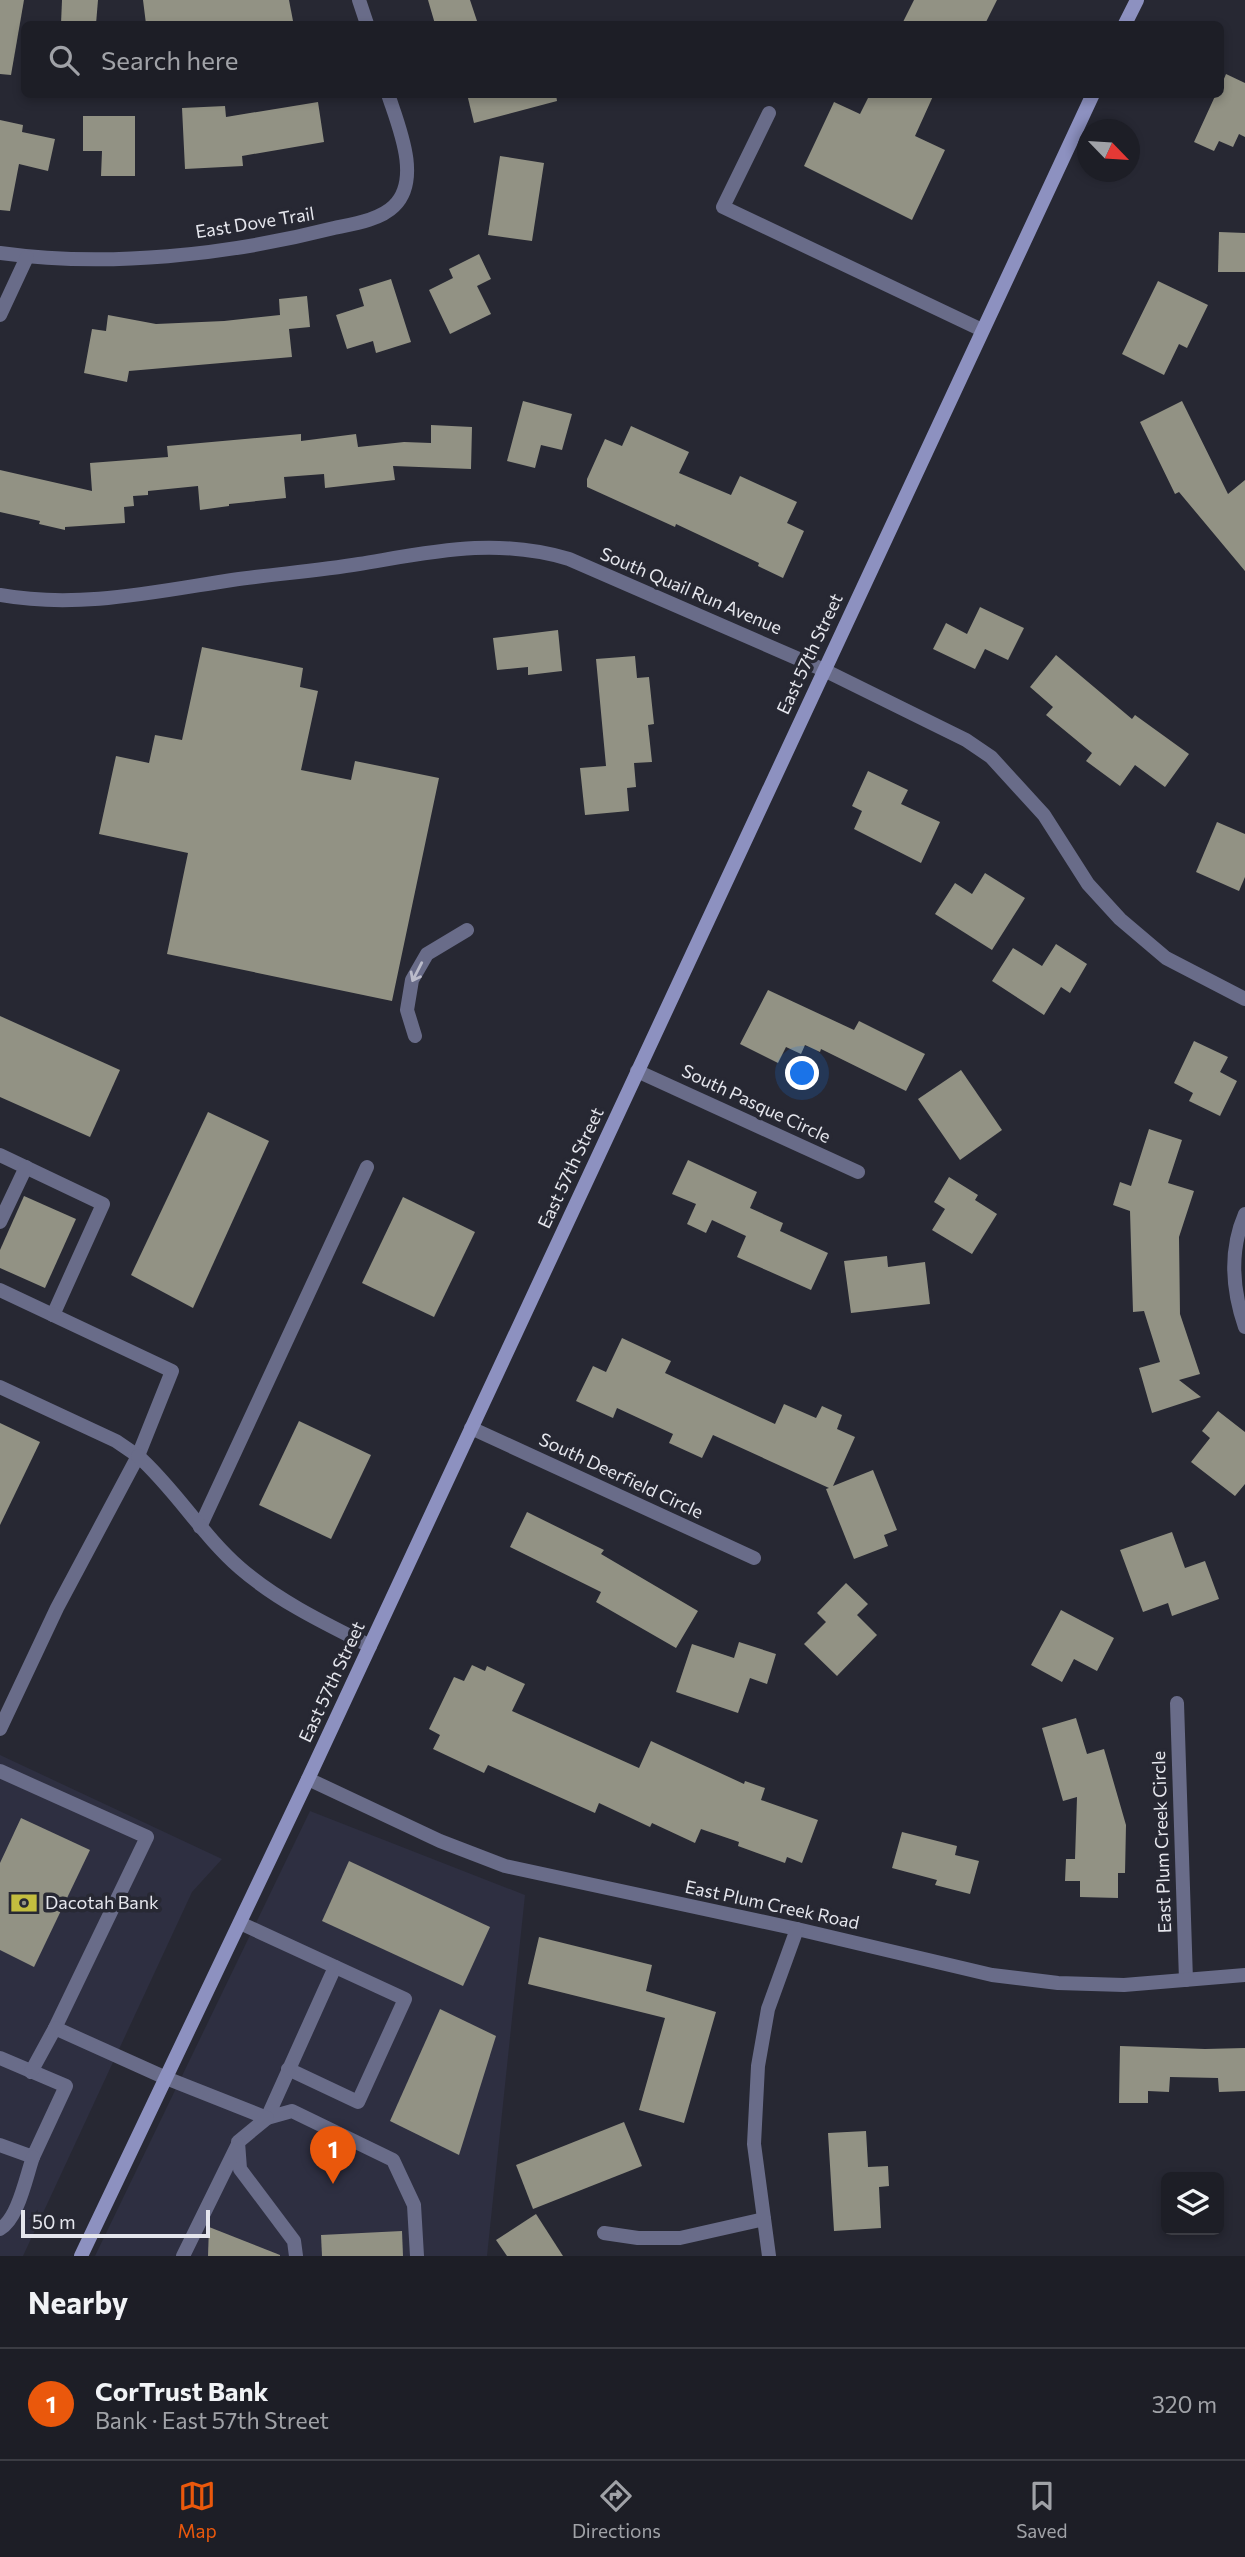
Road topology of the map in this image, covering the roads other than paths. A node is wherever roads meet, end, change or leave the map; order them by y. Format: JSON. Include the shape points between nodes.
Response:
{"nodes":[{"id":1,"x":359,"y":0,"type":"edge"},
{"id":2,"x":1137,"y":0,"type":"edge"},
{"id":3,"x":366,"y":21,"type":"edge"},
{"id":4,"x":1126,"y":21,"type":"edge"},
{"id":5,"x":389,"y":98,"type":"edge"},
{"id":6,"x":1091,"y":98,"type":"edge"},
{"id":7,"x":769,"y":113,"type":"dead end"},
{"id":8,"x":0,"y":253,"type":"edge"},
{"id":9,"x":27,"y":257,"type":"junction"},
{"id":10,"x":0,"y":315,"type":"edge"},
{"id":11,"x":982,"y":330,"type":"junction"},
{"id":12,"x":0,"y":595,"type":"edge"},
{"id":13,"x":824,"y":670,"type":"junction"},
{"id":14,"x":467,"y":930,"type":"dead end"},
{"id":15,"x":1245,"y":999,"type":"edge"},
{"id":16,"x":415,"y":1036,"type":"dead end"},
{"id":17,"x":638,"y":1071,"type":"junction"},
{"id":18,"x":0,"y":1155,"type":"edge"},
{"id":19,"x":26,"y":1167,"type":"junction"},
{"id":20,"x":366,"y":1167,"type":"dead end"},
{"id":21,"x":858,"y":1172,"type":"dead end"},
{"id":22,"x":1245,"y":1213,"type":"edge"},
{"id":23,"x":0,"y":1222,"type":"edge"},
{"id":24,"x":0,"y":1290,"type":"edge"},
{"id":25,"x":53,"y":1315,"type":"junction"},
{"id":26,"x":1245,"y":1326,"type":"edge"},
{"id":27,"x":0,"y":1387,"type":"edge"},
{"id":28,"x":471,"y":1428,"type":"junction"},
{"id":29,"x":138,"y":1456,"type":"junction"},
{"id":30,"x":200,"y":1527,"type":"junction"},
{"id":31,"x":754,"y":1558,"type":"dead end"},
{"id":32,"x":370,"y":1646,"type":"junction"},
{"id":33,"x":1177,"y":1703,"type":"dead end"},
{"id":34,"x":0,"y":1729,"type":"edge"},
{"id":35,"x":0,"y":1771,"type":"edge"},
{"id":36,"x":308,"y":1779,"type":"junction"},
{"id":37,"x":240,"y":1923,"type":"junction"},
{"id":38,"x":797,"y":1929,"type":"junction"},
{"id":39,"x":335,"y":1967,"type":"junction"},
{"id":40,"x":1245,"y":1975,"type":"edge"},
{"id":41,"x":1186,"y":1980,"type":"junction"},
{"id":42,"x":55,"y":2028,"type":"junction"},
{"id":43,"x":0,"y":2059,"type":"edge"},
{"id":44,"x":288,"y":2069,"type":"junction"},
{"id":45,"x":31,"y":2072,"type":"junction"},
{"id":46,"x":166,"y":2078,"type":"junction"},
{"id":47,"x":267,"y":2118,"type":"junction"},
{"id":48,"x":238,"y":2142,"type":"junction"},
{"id":49,"x":0,"y":2145,"type":"edge"},
{"id":50,"x":33,"y":2157,"type":"junction"},
{"id":51,"x":764,"y":2219,"type":"junction"},
{"id":52,"x":0,"y":2229,"type":"edge"},
{"id":53,"x":604,"y":2234,"type":"dead end"},
{"id":54,"x":80,"y":2256,"type":"edge"},
{"id":55,"x":183,"y":2256,"type":"edge"},
{"id":56,"x":296,"y":2256,"type":"edge"},
{"id":57,"x":417,"y":2256,"type":"edge"},
{"id":58,"x":769,"y":2256,"type":"edge"}],
"edges":[{"from":1,"to":3,"type":"street"},
{"from":2,"to":4,"type":"main road"},
{"from":5,"to":9,"type":"street","name":"East Dove Trail","via":[[408,170],[395,206],[381,214],[306,235],[231,248],[139,258]]},
{"from":6,"to":11,"type":"main road","name":"East 57th Street"},
{"from":7,"to":11,"type":"street","via":[[723,207]]},
{"from":8,"to":9,"type":"street","name":"East Dove Trail"},
{"from":9,"to":10,"type":"street"},
{"from":11,"to":13,"type":"main road","name":"East 57th Street"},
{"from":12,"to":13,"type":"street","name":"South Quail Run Avenue","via":[[34,601],[138,596],[449,549],[502,546],[569,559]]},
{"from":13,"to":15,"type":"street","name":"South Quail Run Avenue","via":[[966,740],[991,757],[1044,815],[1088,884],[1120,919],[1166,958]]},
{"from":13,"to":17,"type":"main road","name":"East 57th Street"},
{"from":14,"to":16,"type":"street","one_way":true,"via":[[427,954],[412,980],[407,1010]]},
{"from":17,"to":21,"type":"street","name":"South Pasque Circle"},
{"from":17,"to":28,"type":"main road","name":"East 57th Street"},
{"from":18,"to":19,"type":"street"},
{"from":19,"to":23,"type":"street"},
{"from":19,"to":25,"type":"street","via":[[103,1204]]},
{"from":20,"to":30,"type":"street"},
{"from":22,"to":26,"type":"street","via":[[1237,1231],[1234,1263],[1236,1300]]},
{"from":24,"to":25,"type":"street"},
{"from":25,"to":29,"type":"street","via":[[172,1371]]},
{"from":27,"to":29,"type":"street","via":[[116,1441]]},
{"from":28,"to":31,"type":"street","name":"South Deerfield Circle"},
{"from":28,"to":32,"type":"main road","name":"East 57th Street"},
{"from":29,"to":30,"type":"street"},
{"from":29,"to":34,"type":"street","via":[[57,1608]]},
{"from":30,"to":32,"type":"street","via":[[241,1569]]},
{"from":32,"to":36,"type":"main road","name":"East 57th Street"},
{"from":33,"to":41,"type":"street","name":"East Plum Creek Circle"},
{"from":35,"to":42,"type":"street","via":[[147,1837]]},
{"from":36,"to":37,"type":"main road","name":"East 57th Street"},
{"from":36,"to":38,"type":"street","name":"East Plum Creek Road","via":[[450,1846],[505,1866]]},
{"from":37,"to":39,"type":"street"},
{"from":37,"to":46,"type":"main road","name":"East 57th Street"},
{"from":38,"to":41,"type":"street","name":"East Plum Creek Road","via":[[992,1975],[1124,1985]]},
{"from":38,"to":51,"type":"street","via":[[768,2009],[758,2066],[754,2144]]},
{"from":39,"to":44,"type":"street"},
{"from":39,"to":44,"type":"street","via":[[405,1999],[358,2102]]},
{"from":40,"to":41,"type":"street","name":"East Plum Creek Road"},
{"from":42,"to":45,"type":"street"},
{"from":42,"to":46,"type":"street"},
{"from":43,"to":45,"type":"street"},
{"from":44,"to":47,"type":"street"},
{"from":45,"to":50,"type":"street","via":[[66,2087]]},
{"from":46,"to":47,"type":"street"},
{"from":46,"to":54,"type":"main road","name":"East 57th Street"},
{"from":47,"to":48,"type":"street"},
{"from":47,"to":57,"type":"street","via":[[292,2111],[393,2160],[414,2205]]},
{"from":48,"to":55,"type":"street"},
{"from":48,"to":56,"type":"street","via":[[240,2169],[294,2241]]},
{"from":49,"to":50,"type":"street"},
{"from":50,"to":52,"type":"street","via":[[17,2207]]},
{"from":51,"to":53,"type":"street","via":[[680,2238]]},
{"from":51,"to":58,"type":"street"}]}
